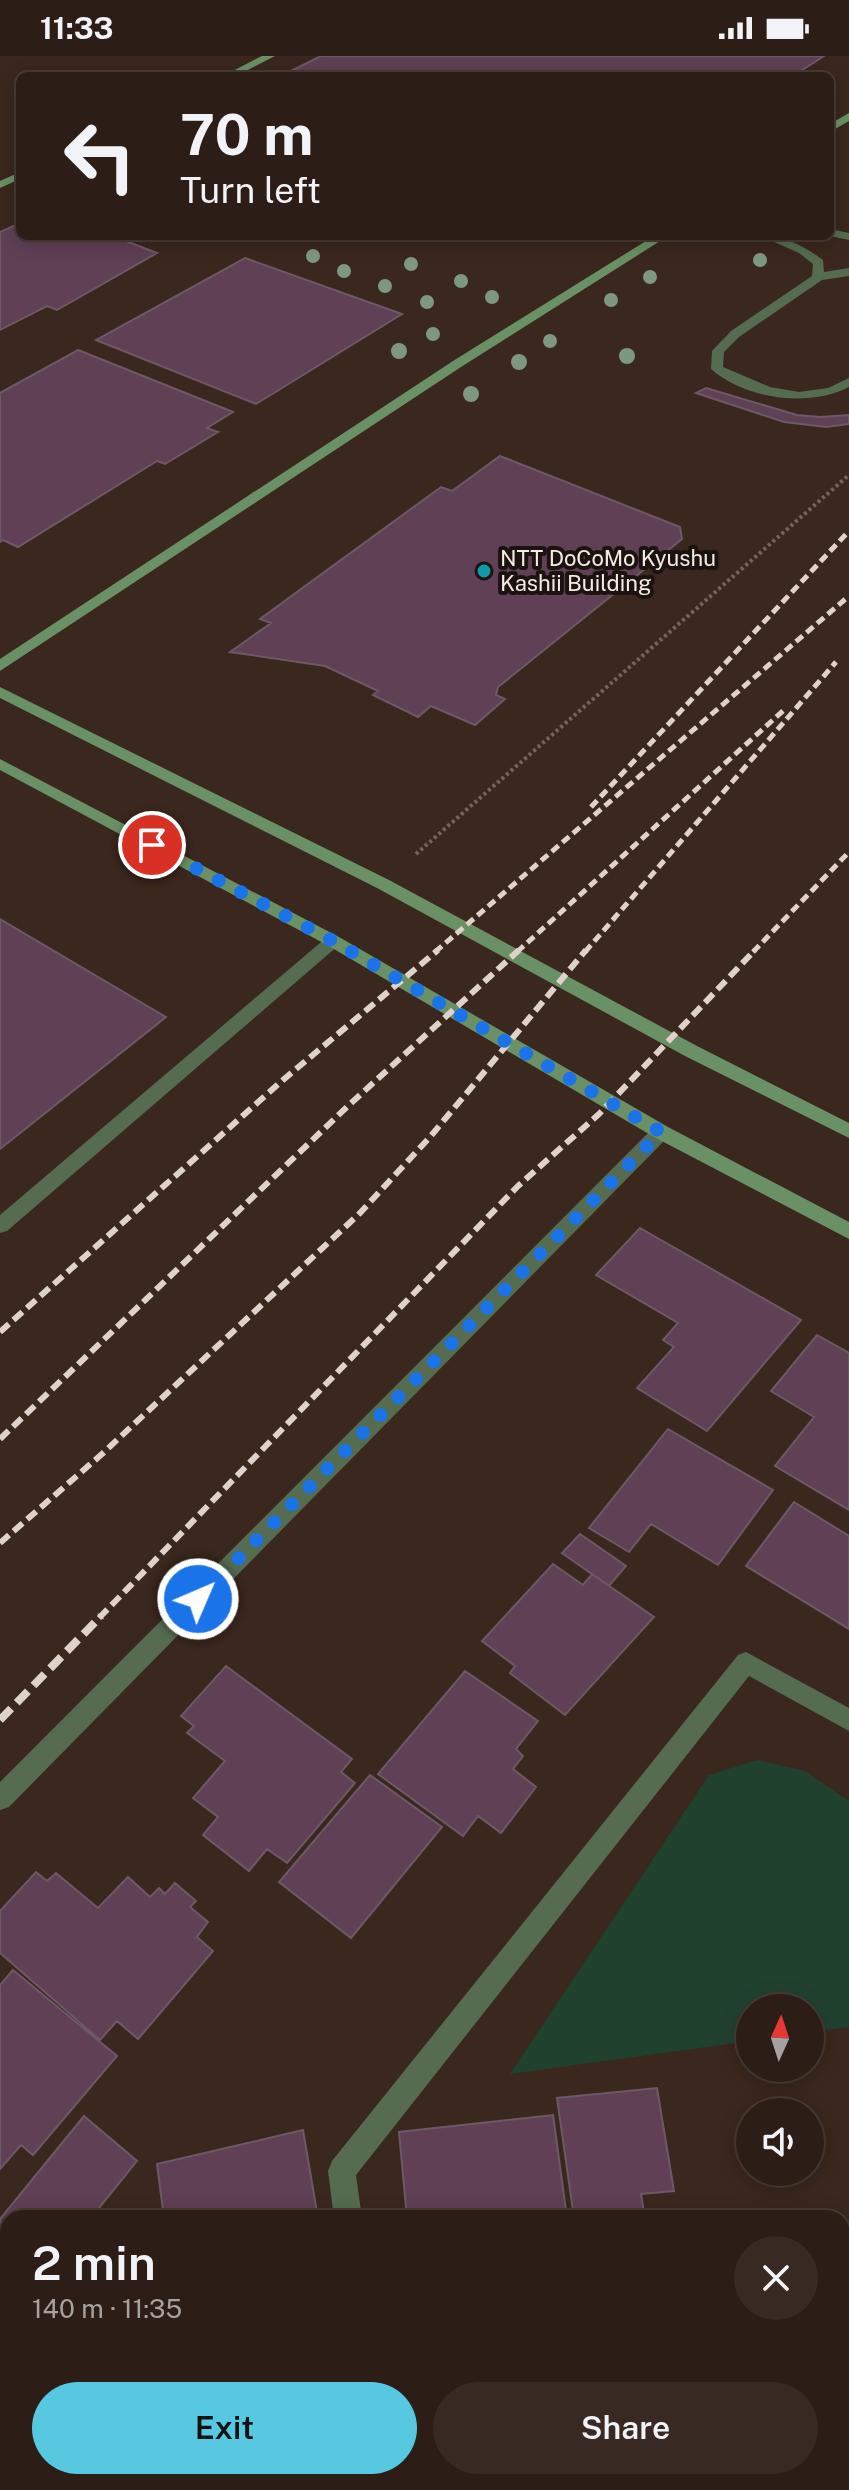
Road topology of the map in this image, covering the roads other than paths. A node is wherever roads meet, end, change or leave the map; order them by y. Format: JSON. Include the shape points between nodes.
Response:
{"nodes":[{"id":1,"x":270,"y":56,"type":"edge"},
{"id":2,"x":236,"y":72,"type":"edge"},
{"id":3,"x":656,"y":240,"type":"edge"},
{"id":4,"x":777,"y":240,"type":"edge"},
{"id":5,"x":849,"y":272,"type":"edge"},
{"id":6,"x":818,"y":277,"type":"junction"},
{"id":7,"x":849,"y":382,"type":"edge"},
{"id":8,"x":0,"y":666,"type":"edge"},
{"id":9,"x":0,"y":692,"type":"edge"},
{"id":10,"x":0,"y":764,"type":"edge"},
{"id":11,"x":333,"y":941,"type":"junction"},
{"id":12,"x":849,"y":1131,"type":"edge"},
{"id":13,"x":661,"y":1132,"type":"junction"},
{"id":14,"x":0,"y":1226,"type":"edge"},
{"id":15,"x":849,"y":1231,"type":"edge"},
{"id":16,"x":849,"y":1720,"type":"edge"},
{"id":17,"x":0,"y":1799,"type":"edge"},
{"id":18,"x":347,"y":2210,"type":"edge"}],
"edges":[{"from":1,"to":2,"type":"street"},
{"from":3,"to":8,"type":"street","via":[[457,364]]},
{"from":4,"to":6,"type":"street","via":[[819,263]]},
{"from":5,"to":6,"type":"street"},
{"from":6,"to":7,"type":"street","via":[[735,334],[718,351],[717,369],[787,395],[822,396]]},
{"from":9,"to":12,"type":"street","via":[[383,884]]},
{"from":10,"to":11,"type":"street"},
{"from":11,"to":13,"type":"street"},
{"from":11,"to":14,"type":"street"},
{"from":13,"to":15,"type":"street"},
{"from":13,"to":17,"type":"street"},
{"from":16,"to":18,"type":"street","via":[[746,1662],[342,2171]]}]}
